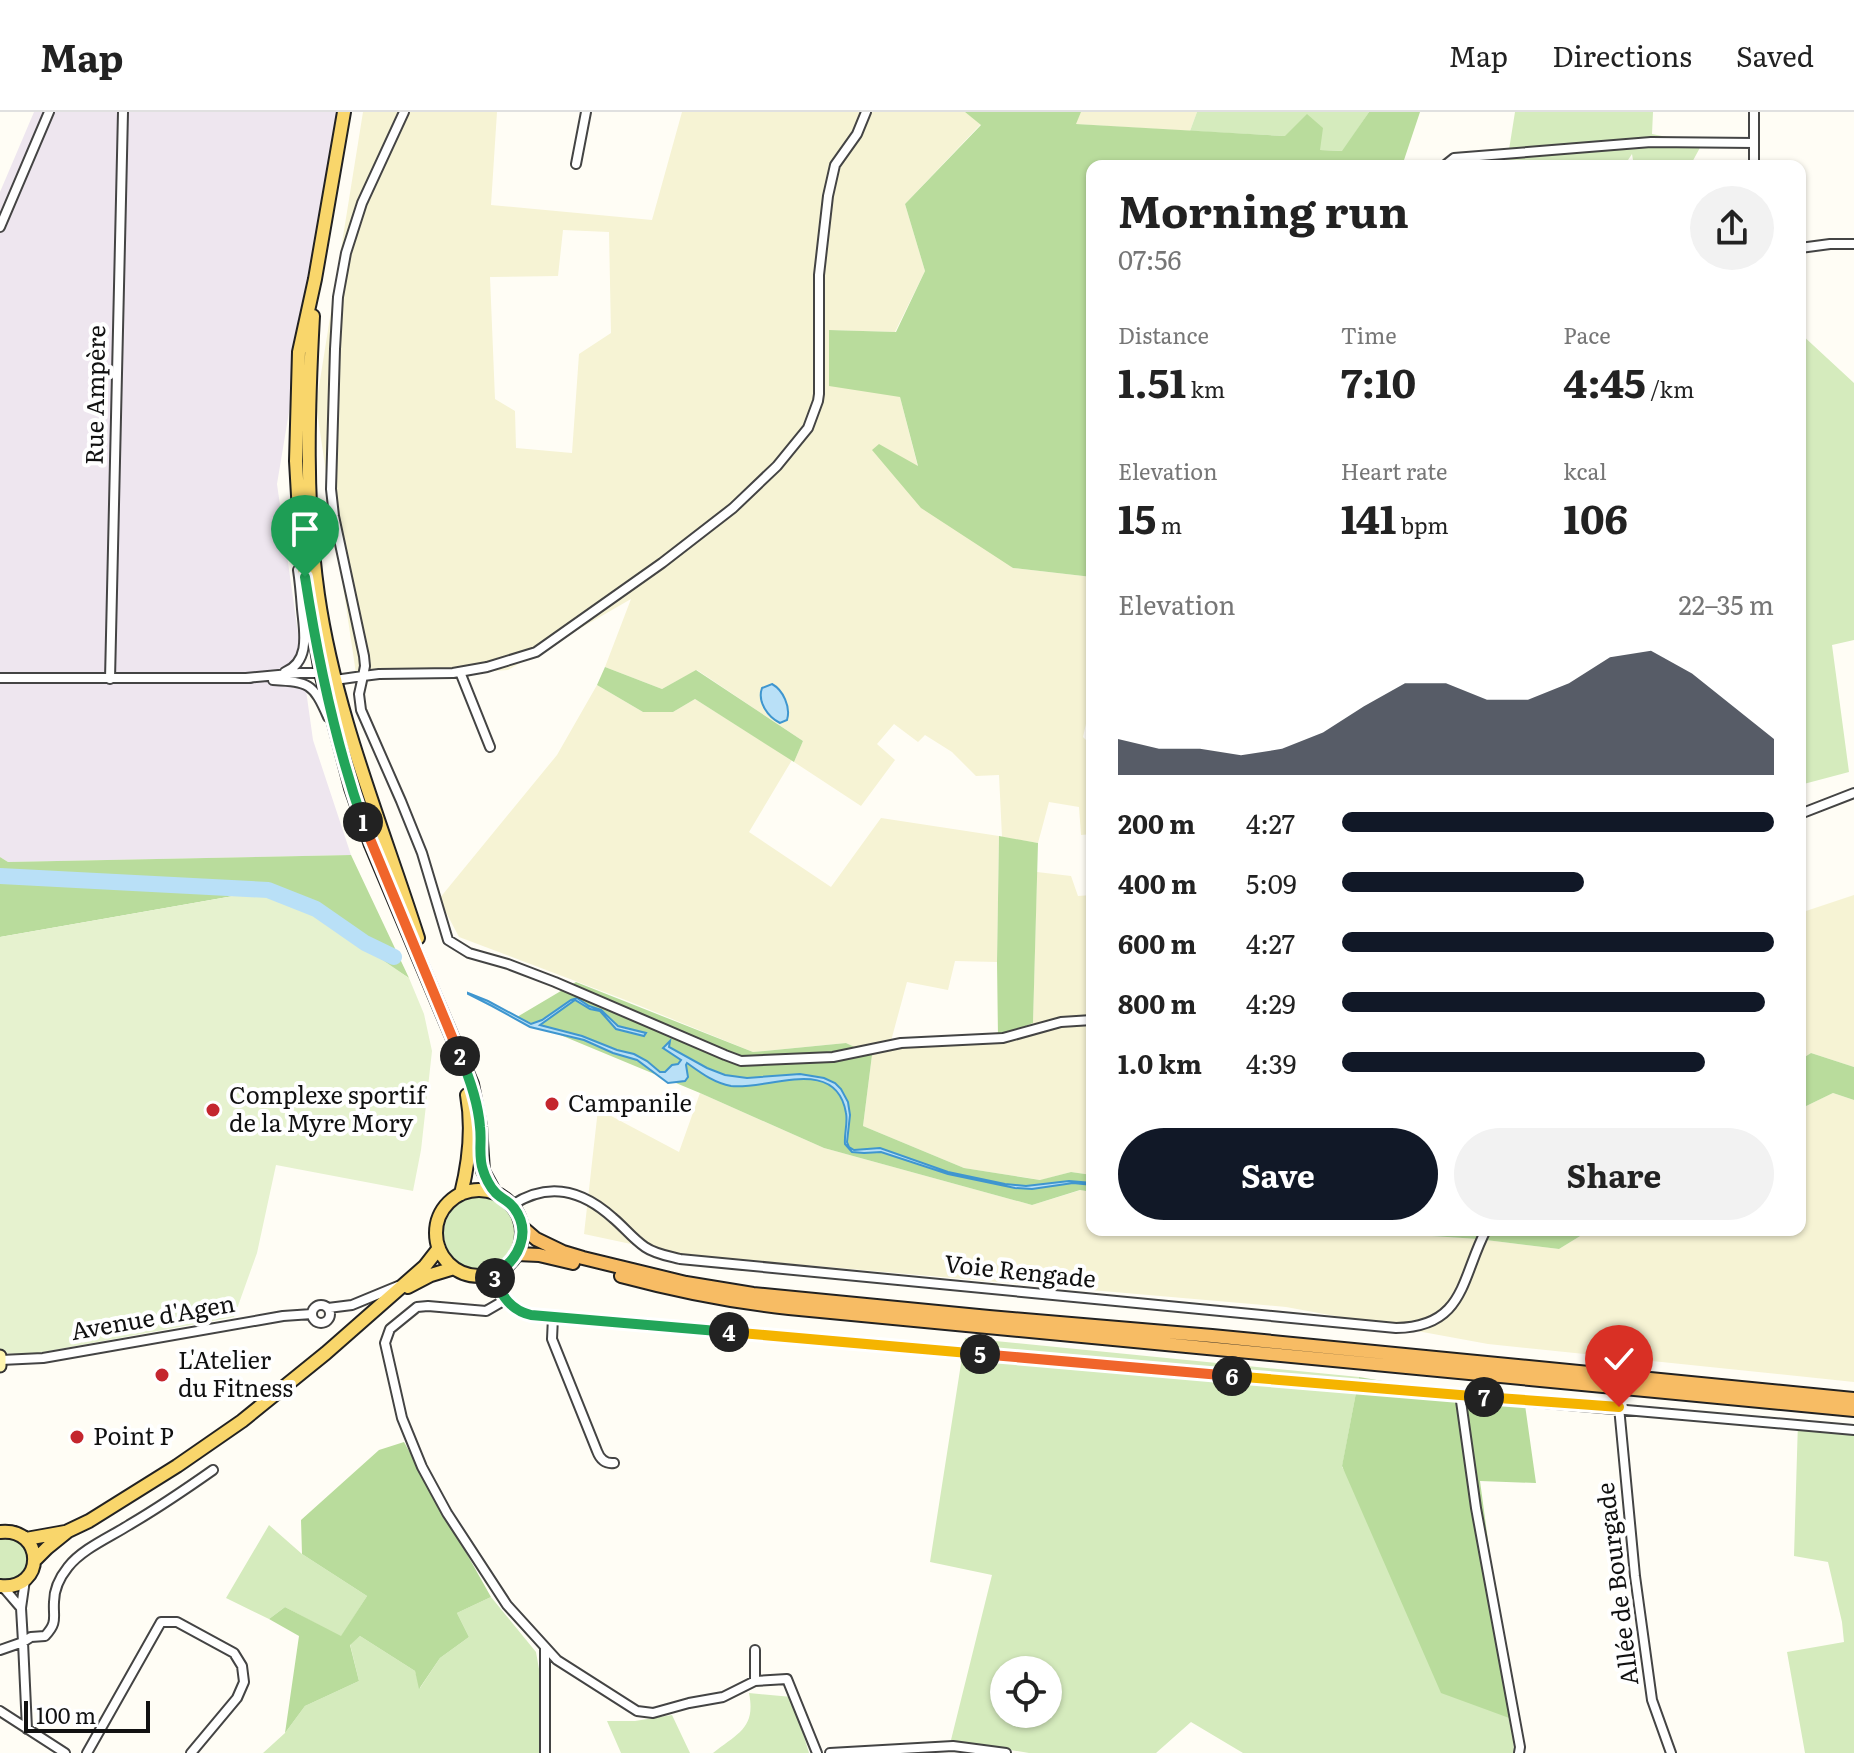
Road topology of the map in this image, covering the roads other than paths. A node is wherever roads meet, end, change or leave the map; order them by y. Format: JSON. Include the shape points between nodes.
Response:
{"nodes":[{"id":1,"x":49,"y":112,"type":"edge"},
{"id":2,"x":123,"y":112,"type":"edge"},
{"id":3,"x":344,"y":112,"type":"edge"},
{"id":4,"x":404,"y":112,"type":"edge"},
{"id":5,"x":586,"y":112,"type":"edge"},
{"id":6,"x":866,"y":112,"type":"edge"},
{"id":7,"x":1754,"y":112,"type":"edge"},
{"id":8,"x":1754,"y":143,"type":"junction"},
{"id":9,"x":1452,"y":160,"type":"edge"},
{"id":10,"x":1754,"y":160,"type":"edge"},
{"id":11,"x":576,"y":164,"type":"dead end"},
{"id":12,"x":0,"y":227,"type":"edge"},
{"id":13,"x":1854,"y":244,"type":"edge"},
{"id":14,"x":1806,"y":247,"type":"edge"},
{"id":15,"x":315,"y":279,"type":"junction"},
{"id":16,"x":298,"y":502,"type":"junction"},
{"id":17,"x":460,"y":672,"type":"junction"},
{"id":18,"x":321,"y":673,"type":"junction"},
{"id":19,"x":363,"y":676,"type":"junction"},
{"id":20,"x":0,"y":678,"type":"edge"},
{"id":21,"x":246,"y":678,"type":"junction"},
{"id":22,"x":110,"y":679,"type":"junction"},
{"id":23,"x":335,"y":680,"type":"junction"},
{"id":24,"x":337,"y":736,"type":"junction"},
{"id":25,"x":490,"y":747,"type":"dead end"},
{"id":26,"x":1854,"y":793,"type":"edge"},
{"id":27,"x":1806,"y":812,"type":"edge"},
{"id":28,"x":439,"y":1002,"type":"junction"},
{"id":29,"x":1086,"y":1020,"type":"edge"},
{"id":30,"x":458,"y":1052,"type":"junction"},
{"id":31,"x":495,"y":1193,"type":"junction"},
{"id":32,"x":461,"y":1194,"type":"junction"},
{"id":33,"x":512,"y":1205,"type":"junction"},
{"id":34,"x":522,"y":1227,"type":"junction"},
{"id":35,"x":1484,"y":1236,"type":"edge"},
{"id":36,"x":439,"y":1248,"type":"junction"},
{"id":37,"x":517,"y":1254,"type":"junction"},
{"id":38,"x":454,"y":1268,"type":"junction"},
{"id":39,"x":494,"y":1274,"type":"junction"},
{"id":40,"x":406,"y":1282,"type":"junction"},
{"id":41,"x":388,"y":1298,"type":"junction"},
{"id":42,"x":505,"y":1300,"type":"junction"},
{"id":43,"x":328,"y":1308,"type":"junction"},
{"id":44,"x":312,"y":1314,"type":"junction"},
{"id":45,"x":553,"y":1317,"type":"junction"},
{"id":46,"x":0,"y":1361,"type":"edge"},
{"id":47,"x":1460,"y":1394,"type":"junction"},
{"id":48,"x":1854,"y":1399,"type":"edge"},
{"id":49,"x":1619,"y":1407,"type":"junction"},
{"id":50,"x":1854,"y":1410,"type":"edge"},
{"id":51,"x":1854,"y":1430,"type":"edge"},
{"id":52,"x":614,"y":1463,"type":"dead end"},
{"id":53,"x":213,"y":1470,"type":"dead end"},
{"id":54,"x":1,"y":1530,"type":"edge"},
{"id":55,"x":68,"y":1531,"type":"junction"},
{"id":56,"x":26,"y":1539,"type":"junction"},
{"id":57,"x":34,"y":1561,"type":"junction"},
{"id":58,"x":25,"y":1580,"type":"junction"},
{"id":59,"x":2,"y":1587,"type":"edge"},
{"id":60,"x":21,"y":1608,"type":"junction"},
{"id":61,"x":23,"y":1642,"type":"junction"},
{"id":62,"x":545,"y":1648,"type":"junction"},
{"id":63,"x":0,"y":1650,"type":"edge"},
{"id":64,"x":755,"y":1650,"type":"dead end"},
{"id":65,"x":755,"y":1681,"type":"junction"},
{"id":66,"x":0,"y":1711,"type":"edge"},
{"id":67,"x":27,"y":1729,"type":"junction"},
{"id":68,"x":909,"y":1750,"type":"edge"},
{"id":69,"x":65,"y":1753,"type":"edge"},
{"id":70,"x":87,"y":1753,"type":"edge"},
{"id":71,"x":191,"y":1753,"type":"edge"},
{"id":72,"x":545,"y":1753,"type":"edge"},
{"id":73,"x":817,"y":1753,"type":"edge"},
{"id":74,"x":830,"y":1753,"type":"edge"},
{"id":75,"x":1006,"y":1753,"type":"edge"},
{"id":76,"x":1519,"y":1753,"type":"edge"},
{"id":77,"x":1671,"y":1753,"type":"edge"}],
"edges":[{"from":1,"to":12,"type":"street"},
{"from":2,"to":22,"type":"street","name":"Rue Ampère"},
{"from":3,"to":15,"type":"main road"},
{"from":4,"to":19,"type":"street","via":[[354,225],[338,297],[331,489],[364,656]]},
{"from":5,"to":11,"type":"street"},
{"from":6,"to":17,"type":"street","via":[[835,165],[828,196],[819,275],[819,394],[800,439],[733,508],[536,652]]},
{"from":7,"to":8,"type":"street"},
{"from":8,"to":9,"type":"street","via":[[1651,142]]},
{"from":8,"to":10,"type":"street"},
{"from":13,"to":14,"type":"street"},
{"from":15,"to":16,"type":"main road","via":[[299,352]]},
{"from":15,"to":23,"type":"main road","via":[[308,444],[313,558]]},
{"from":16,"to":18,"type":"main road"},
{"from":16,"to":21,"type":"street","via":[[304,649],[289,671]]},
{"from":17,"to":19,"type":"street"},
{"from":17,"to":25,"type":"street"},
{"from":18,"to":21,"type":"street"},
{"from":18,"to":23,"type":"street"},
{"from":18,"to":24,"type":"main road"},
{"from":19,"to":23,"type":"street"},
{"from":19,"to":29,"type":"street","via":[[361,710],[422,853],[448,940],[469,953],[555,982],[741,1061],[833,1057],[901,1043],[1003,1038]]},
{"from":20,"to":22,"type":"street"},
{"from":21,"to":22,"type":"street"},
{"from":21,"to":24,"type":"street","via":[[300,681],[310,687]]},
{"from":23,"to":28,"type":"main road"},
{"from":24,"to":28,"type":"main road","via":[[371,845]]},
{"from":26,"to":27,"type":"street"},
{"from":28,"to":30,"type":"main road"},
{"from":30,"to":31,"type":"main road","via":[[477,1105],[483,1171]]},
{"from":30,"to":32,"type":"main road","via":[[470,1139]]},
{"from":31,"to":32,"type":"main road"},
{"from":31,"to":33,"type":"main road"},
{"from":32,"to":36,"type":"main road","via":[[437,1225]]},
{"from":33,"to":34,"type":"main road"},
{"from":33,"to":35,"type":"street","name":"Voie Rengade","via":[[549,1191],[586,1198],[648,1249],[680,1259],[1396,1328],[1431,1323],[1459,1298]]},
{"from":34,"to":37,"type":"main road"},
{"from":34,"to":48,"type":"highway","via":[[536,1239],[583,1258],[753,1294]]},
{"from":36,"to":38,"type":"main road"},
{"from":36,"to":40,"type":"main road"},
{"from":37,"to":39,"type":"main road"},
{"from":37,"to":50,"type":"highway","via":[[552,1257],[751,1304]]},
{"from":38,"to":39,"type":"main road","via":[[475,1276]]},
{"from":38,"to":41,"type":"main road"},
{"from":39,"to":42,"type":"street"},
{"from":40,"to":41,"type":"main road"},
{"from":40,"to":43,"type":"street","via":[[352,1305]]},
{"from":41,"to":55,"type":"main road","via":[[242,1421]]},
{"from":42,"to":45,"type":"street","via":[[521,1312]]},
{"from":42,"to":62,"type":"street","via":[[486,1311],[417,1307],[390,1329],[385,1343],[402,1418],[422,1467],[507,1605]]},
{"from":43,"to":44,"type":"street","via":[[317,1306]]},
{"from":43,"to":44,"type":"street","via":[[331,1315],[323,1324]]},
{"from":44,"to":46,"type":"street","name":"Avenue d'Agen"},
{"from":45,"to":47,"type":"street"},
{"from":45,"to":52,"type":"street","via":[[552,1339],[597,1451],[604,1461]]},
{"from":47,"to":49,"type":"street"},
{"from":47,"to":76,"type":"street"},
{"from":49,"to":51,"type":"street"},
{"from":49,"to":77,"type":"street","name":"Allée de Bourgade","via":[[1652,1700]]},
{"from":53,"to":61,"type":"street","via":[[80,1555],[58,1583],[53,1627],[45,1636]]},
{"from":54,"to":56,"type":"main road"},
{"from":55,"to":56,"type":"main road"},
{"from":55,"to":57,"type":"main road"},
{"from":56,"to":57,"type":"main road"},
{"from":57,"to":58,"type":"main road"},
{"from":58,"to":59,"type":"main road"},
{"from":58,"to":60,"type":"street"},
{"from":59,"to":60,"type":"street"},
{"from":60,"to":61,"type":"street"},
{"from":61,"to":63,"type":"street"},
{"from":61,"to":67,"type":"street"},
{"from":62,"to":65,"type":"street","via":[[644,1713],[723,1697]]},
{"from":62,"to":72,"type":"street"},
{"from":64,"to":65,"type":"street"},
{"from":65,"to":73,"type":"street","via":[[787,1679]]},
{"from":66,"to":67,"type":"street"},
{"from":67,"to":69,"type":"street"},
{"from":68,"to":74,"type":"street"},
{"from":68,"to":75,"type":"street","via":[[953,1746]]},
{"from":70,"to":71,"type":"street","via":[[161,1622],[177,1622],[234,1653],[244,1682]]}]}
